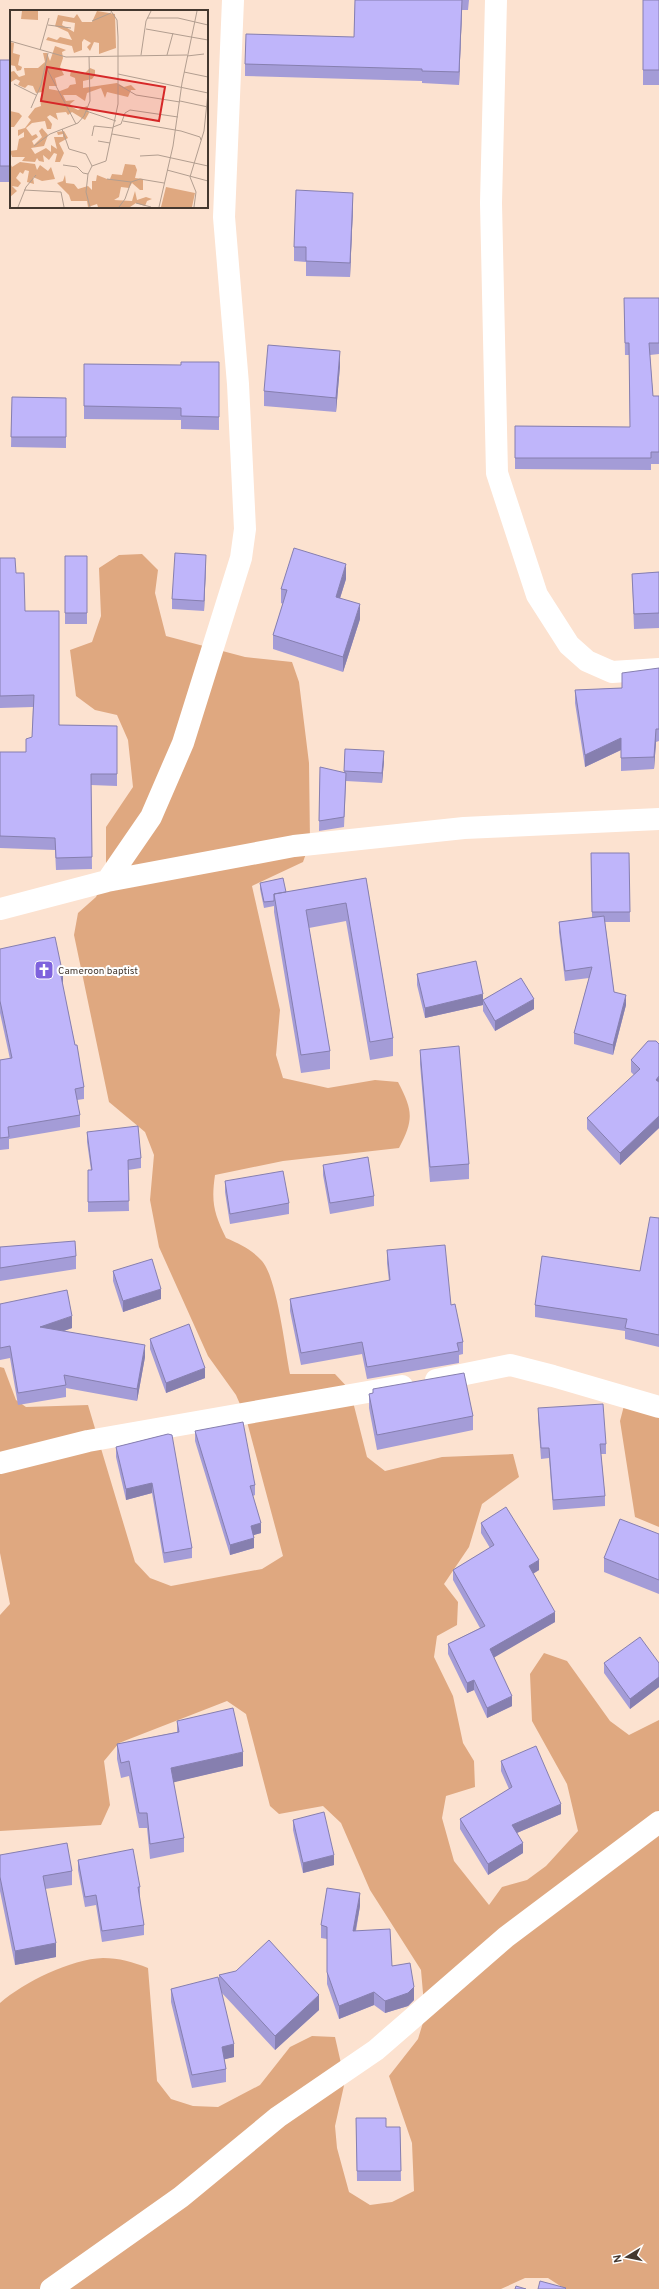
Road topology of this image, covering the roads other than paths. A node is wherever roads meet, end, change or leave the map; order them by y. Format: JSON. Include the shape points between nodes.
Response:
{"nodes":[{"id":1,"x":233,"y":0,"type":"edge"},
{"id":2,"x":496,"y":0,"type":"edge"},
{"id":3,"x":659,"y":669,"type":"edge"},
{"id":4,"x":659,"y":819,"type":"edge"},
{"id":5,"x":107,"y":881,"type":"junction"},
{"id":6,"x":0,"y":909,"type":"edge"},
{"id":7,"x":659,"y":1407,"type":"edge"},
{"id":8,"x":0,"y":1463,"type":"edge"},
{"id":9,"x":659,"y":1822,"type":"edge"},
{"id":10,"x":51,"y":2289,"type":"edge"}],
"edges":[{"from":1,"to":5,"type":"street","via":[[224,217],[238,384],[245,529],[241,558],[184,743],[151,817]]},
{"from":2,"to":3,"type":"street","via":[[491,204],[497,473],[537,595],[569,645],[587,661],[612,672]]},
{"from":4,"to":5,"type":"street","via":[[464,828],[294,846]]},
{"from":5,"to":6,"type":"street"},
{"from":7,"to":8,"type":"street","via":[[510,1365],[88,1441]]},
{"from":9,"to":10,"type":"street","via":[[506,1937],[376,2050],[278,2117],[181,2197]]}]}
